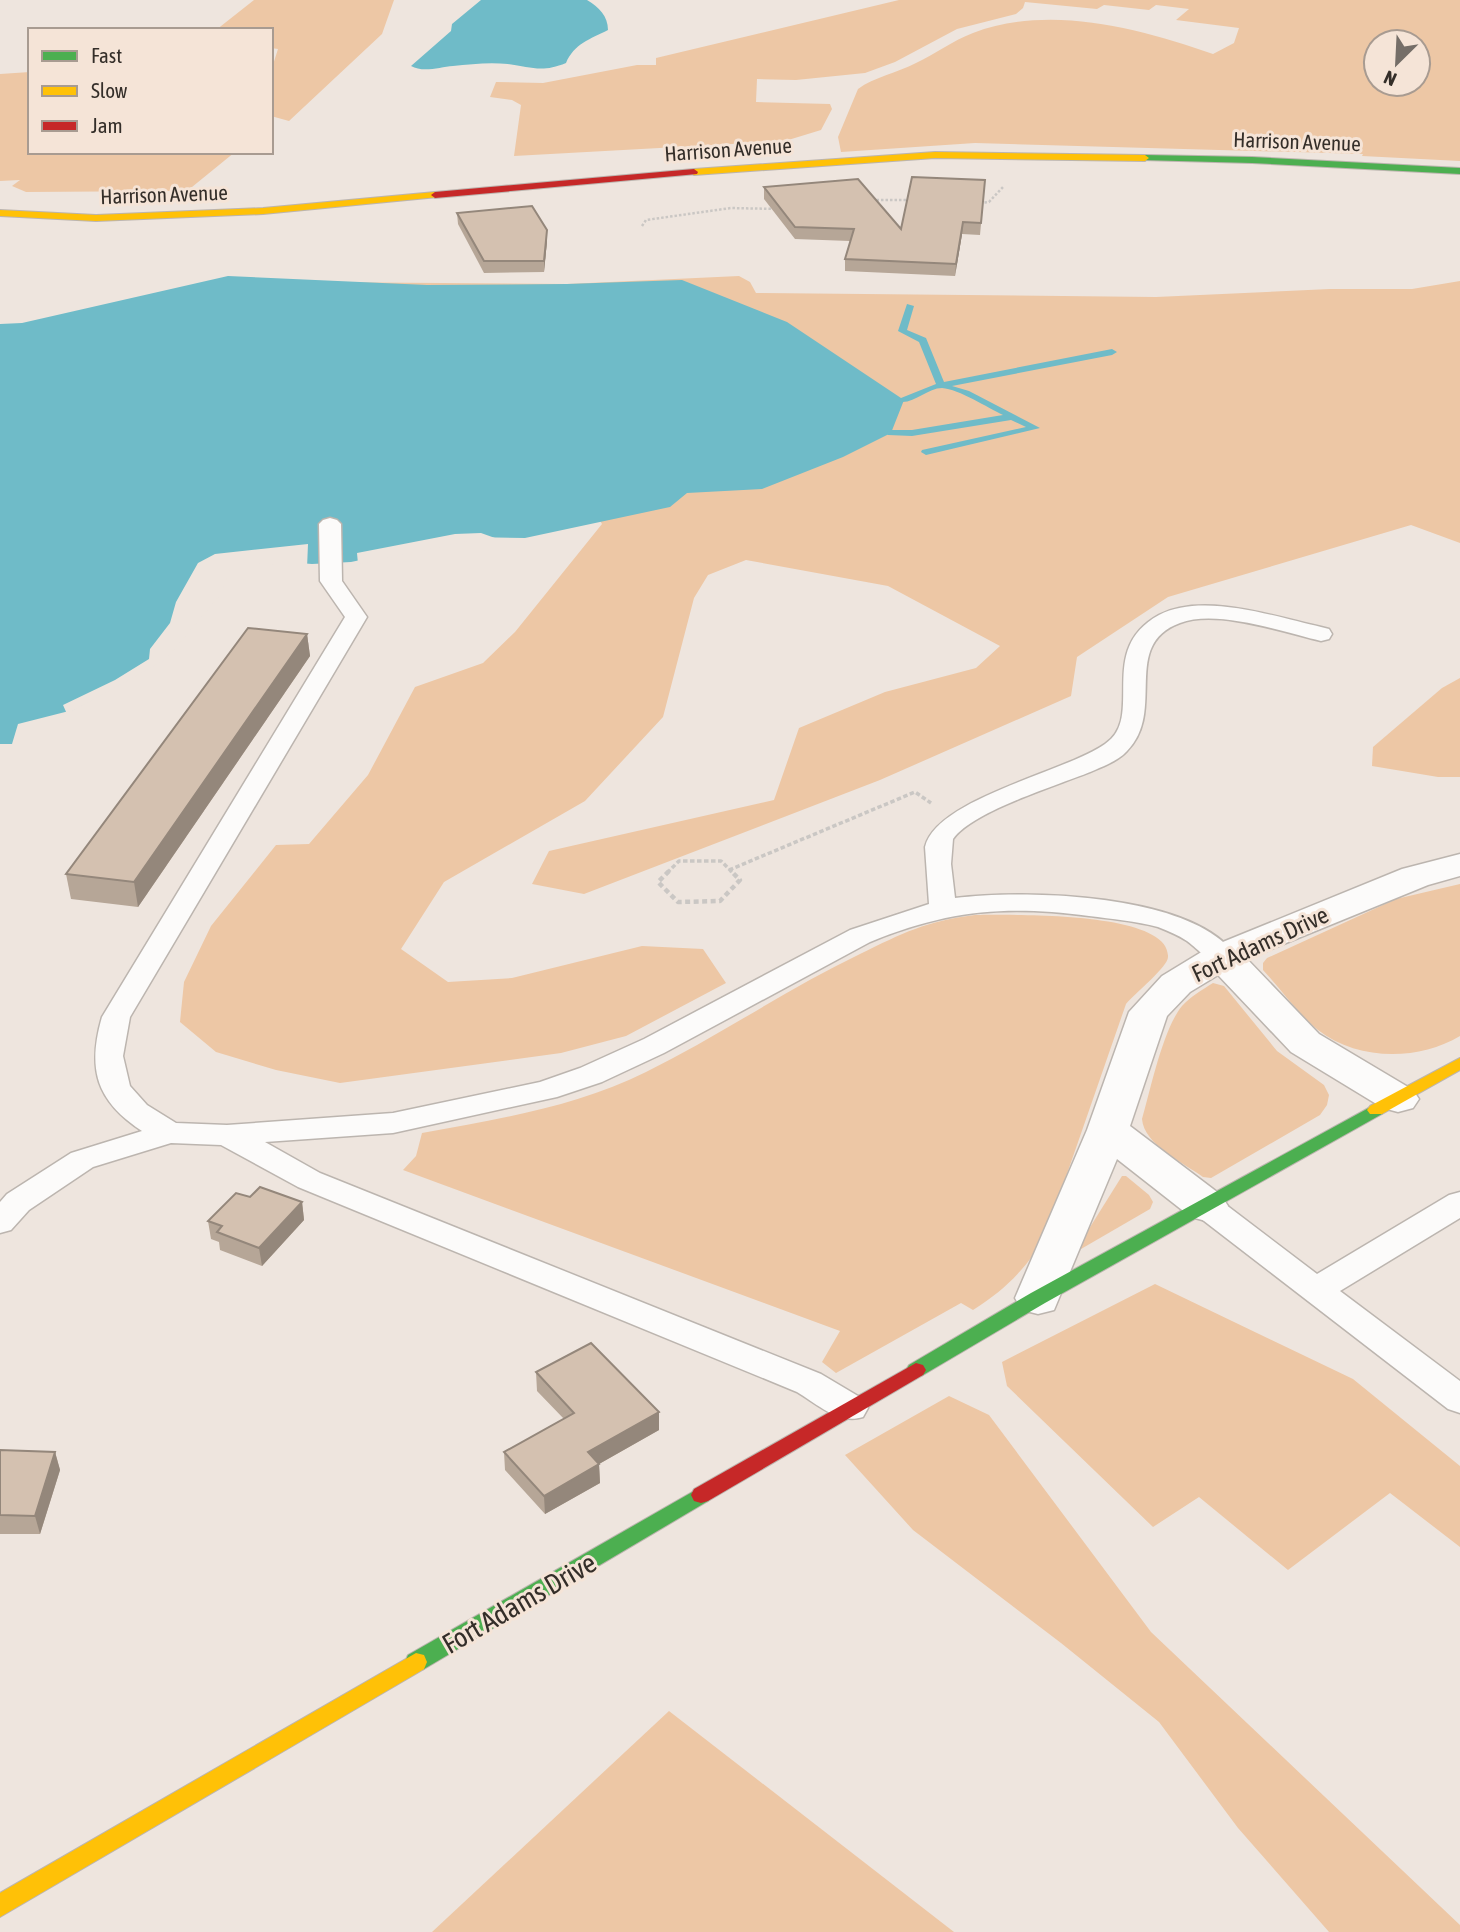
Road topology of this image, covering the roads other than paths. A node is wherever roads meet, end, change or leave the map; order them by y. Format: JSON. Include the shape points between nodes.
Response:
{"nodes":[{"id":1,"x":1460,"y":171,"type":"edge"},
{"id":2,"x":0,"y":214,"type":"edge"},
{"id":3,"x":330,"y":524,"type":"dead end"},
{"id":4,"x":1321,"y":634,"type":"dead end"},
{"id":5,"x":1460,"y":865,"type":"edge"},
{"id":6,"x":943,"y":908,"type":"junction"},
{"id":7,"x":1222,"y":956,"type":"junction"},
{"id":8,"x":1460,"y":1063,"type":"edge"},
{"id":9,"x":1398,"y":1099,"type":"junction"},
{"id":10,"x":1108,"y":1130,"type":"junction"},
{"id":11,"x":170,"y":1133,"type":"junction"},
{"id":12,"x":227,"y":1135,"type":"junction"},
{"id":13,"x":1460,"y":1203,"type":"edge"},
{"id":14,"x":1206,"y":1206,"type":"junction"},
{"id":15,"x":0,"y":1222,"type":"edge"},
{"id":16,"x":1316,"y":1290,"type":"junction"},
{"id":17,"x":1038,"y":1298,"type":"junction"},
{"id":18,"x":1458,"y":1395,"type":"edge"},
{"id":19,"x":851,"y":1409,"type":"junction"},
{"id":20,"x":0,"y":1906,"type":"edge"}],
"edges":[{"from":1,"to":2,"type":"main road","name":"Harrison Avenue","via":[[1231,159],[936,155],[653,175],[263,211],[96,218]]},
{"from":3,"to":11,"type":"lane","via":[[331,580],[356,617],[116,1017],[109,1036],[107,1059],[113,1086],[129,1109]]},
{"from":4,"to":6,"type":"lane","via":[[1222,615],[1183,615],[1152,629],[1136,655],[1132,674],[1136,708],[1132,727],[1116,748],[1060,778],[954,820],[940,835]]},
{"from":5,"to":7,"type":"street","name":"Fort Adams Drive","via":[[1415,877]]},
{"from":6,"to":7,"type":"lane","via":[[996,901],[1061,902],[1150,916],[1190,931]]},
{"from":6,"to":12,"type":"lane","via":[[860,936],[654,1046],[546,1090],[393,1123]]},
{"from":7,"to":9,"type":"street","via":[[1306,1043]]},
{"from":7,"to":10,"type":"street","name":"Fort Adams Drive","via":[[1176,984],[1149,1012]]},
{"from":8,"to":9,"type":"main road","name":"Fort Adams Drive"},
{"from":9,"to":14,"type":"main road","name":"Fort Adams Drive"},
{"from":10,"to":14,"type":"street"},
{"from":10,"to":17,"type":"street","name":"Fort Adams Drive"},
{"from":11,"to":12,"type":"lane"},
{"from":11,"to":15,"type":"lane","via":[[82,1160],[18,1202]]},
{"from":12,"to":19,"type":"lane","via":[[309,1180],[809,1383]]},
{"from":13,"to":16,"type":"lane"},
{"from":14,"to":16,"type":"lane"},
{"from":14,"to":17,"type":"main road","name":"Fort Adams Drive"},
{"from":16,"to":18,"type":"lane"},
{"from":17,"to":19,"type":"main road","name":"Fort Adams Drive"},
{"from":19,"to":20,"type":"main road","name":"Fort Adams Drive"}]}
